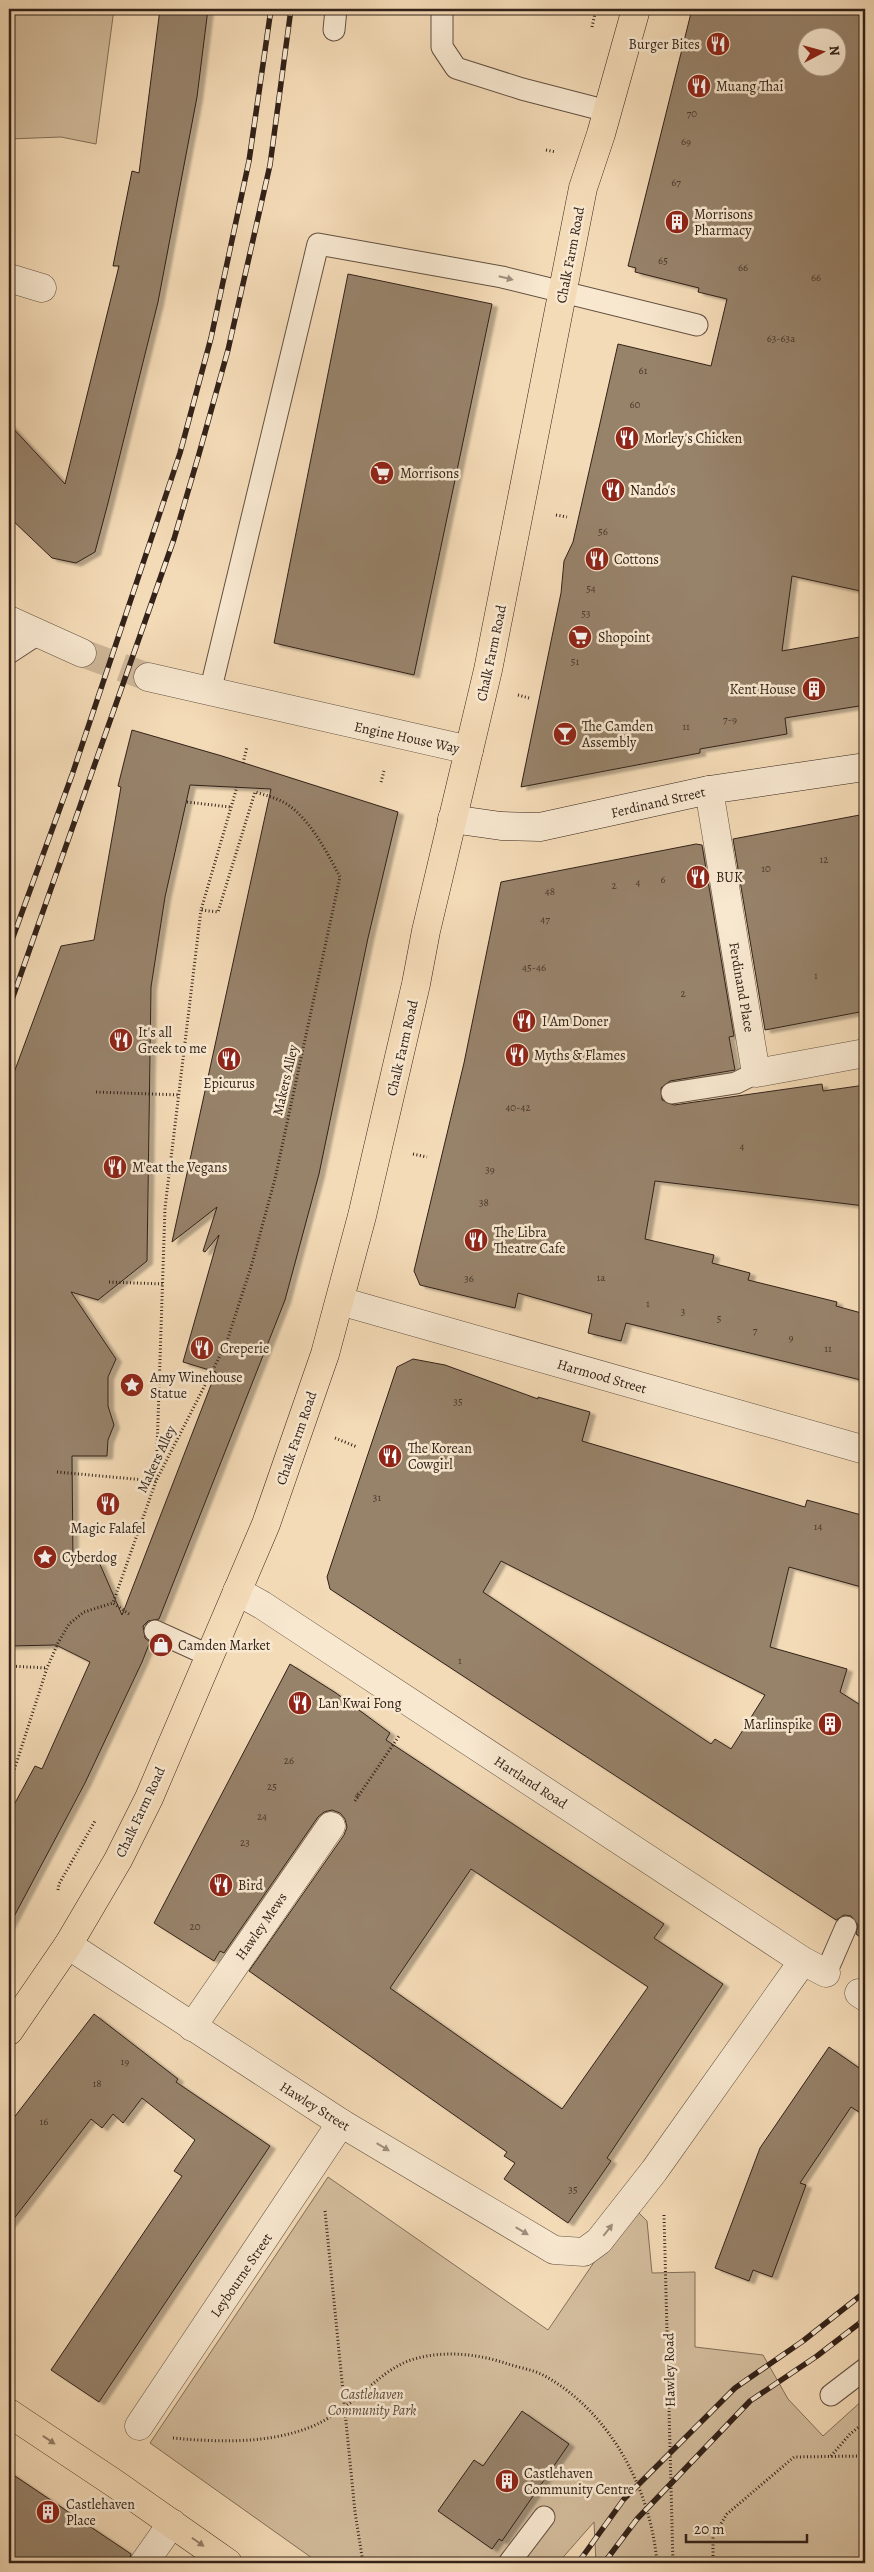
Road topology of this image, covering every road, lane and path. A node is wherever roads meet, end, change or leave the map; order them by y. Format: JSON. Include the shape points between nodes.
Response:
{"nodes":[{"id":1,"x":442,"y":9,"type":"edge"},
{"id":2,"x":636,"y":9,"type":"edge"},
{"id":3,"x":607,"y":111,"type":"junction"},
{"id":4,"x":546,"y":150,"type":"dead end"},
{"id":5,"x":556,"y":152,"type":"dead end"},
{"id":6,"x":9,"y":278,"type":"edge"},
{"id":7,"x":42,"y":288,"type":"dead end"},
{"id":8,"x":563,"y":293,"type":"junction"},
{"id":9,"x":697,"y":325,"type":"dead end"},
{"id":10,"x":556,"y":515,"type":"dead end"},
{"id":11,"x":567,"y":517,"type":"dead end"},
{"id":12,"x":9,"y":620,"type":"edge"},
{"id":13,"x":38,"y":634,"type":"junction"},
{"id":14,"x":9,"y":653,"type":"edge"},
{"id":15,"x":82,"y":654,"type":"tunnel mouth"},
{"id":16,"x":148,"y":677,"type":"tunnel mouth"},
{"id":17,"x":210,"y":692,"type":"junction"},
{"id":18,"x":518,"y":695,"type":"dead end"},
{"id":19,"x":529,"y":698,"type":"dead end"},
{"id":20,"x":247,"y":747,"type":"dead end"},
{"id":21,"x":469,"y":750,"type":"junction"},
{"id":22,"x":243,"y":763,"type":"dead end"},
{"id":23,"x":865,"y":766,"type":"edge"},
{"id":24,"x":384,"y":771,"type":"dead end"},
{"id":25,"x":381,"y":782,"type":"dead end"},
{"id":26,"x":236,"y":787,"type":"dead end"},
{"id":27,"x":709,"y":790,"type":"junction"},
{"id":28,"x":186,"y":802,"type":"dead end"},
{"id":29,"x":230,"y":807,"type":"junction"},
{"id":30,"x":452,"y":819,"type":"junction"},
{"id":31,"x":201,"y":910,"type":"junction"},
{"id":32,"x":865,"y":1053,"type":"edge"},
{"id":33,"x":756,"y":1073,"type":"junction"},
{"id":34,"x":96,"y":1092,"type":"dead end"},
{"id":35,"x":672,"y":1093,"type":"dead end"},
{"id":36,"x":180,"y":1095,"type":"junction"},
{"id":37,"x":412,"y":1154,"type":"dead end"},
{"id":38,"x":427,"y":1157,"type":"dead end"},
{"id":39,"x":109,"y":1282,"type":"dead end"},
{"id":40,"x":163,"y":1284,"type":"junction"},
{"id":41,"x":340,"y":1301,"type":"junction"},
{"id":42,"x":335,"y":1438,"type":"dead end"},
{"id":43,"x":357,"y":1447,"type":"dead end"},
{"id":44,"x":865,"y":1450,"type":"edge"},
{"id":45,"x":57,"y":1472,"type":"dead end"},
{"id":46,"x":156,"y":1481,"type":"junction"},
{"id":47,"x":237,"y":1591,"type":"junction"},
{"id":48,"x":112,"y":1603,"type":"junction"},
{"id":49,"x":155,"y":1631,"type":"joint"},
{"id":50,"x":208,"y":1655,"type":"junction"},
{"id":51,"x":9,"y":1666,"type":"edge"},
{"id":52,"x":47,"y":1668,"type":"junction"},
{"id":53,"x":418,"y":1708,"type":"junction"},
{"id":54,"x":9,"y":1786,"type":"edge"},
{"id":55,"x":331,"y":1826,"type":"joint"},
{"id":56,"x":846,"y":1927,"type":"dead end"},
{"id":57,"x":68,"y":1945,"type":"junction"},
{"id":58,"x":814,"y":1967,"type":"junction"},
{"id":59,"x":192,"y":2027,"type":"junction"},
{"id":60,"x":9,"y":2030,"type":"edge"},
{"id":61,"x":341,"y":2122,"type":"junction"},
{"id":62,"x":319,"y":2158,"type":"junction"},
{"id":63,"x":647,"y":2181,"type":"junction"},
{"id":64,"x":865,"y":2369,"type":"edge"},
{"id":65,"x":831,"y":2395,"type":"dead end"},
{"id":66,"x":346,"y":2406,"type":"junction"},
{"id":67,"x":9,"y":2413,"type":"edge"},
{"id":68,"x":865,"y":2422,"type":"edge"},
{"id":69,"x":139,"y":2426,"type":"joint"},
{"id":70,"x":831,"y":2456,"type":"junction"},
{"id":71,"x":865,"y":2456,"type":"edge"},
{"id":72,"x":544,"y":2516,"type":"dead end"},
{"id":73,"x":172,"y":2524,"type":"junction"},
{"id":74,"x":144,"y":2563,"type":"edge"},
{"id":75,"x":228,"y":2563,"type":"edge"},
{"id":76,"x":363,"y":2563,"type":"edge"},
{"id":77,"x":509,"y":2563,"type":"edge"},
{"id":78,"x":657,"y":2563,"type":"edge"},
{"id":79,"x":673,"y":2563,"type":"edge"},
{"id":80,"x":713,"y":2563,"type":"edge"}],
"edges":[{"from":1,"to":3,"type":"lane","via":[[442,47],[456,68]]},
{"from":2,"to":3,"type":"main road","name":"Chalk Farm Road"},
{"from":3,"to":8,"type":"main road","name":"Chalk Farm Road","via":[[583,188]]},
{"from":4,"to":5,"type":"path"},
{"from":6,"to":7,"type":"street"},
{"from":8,"to":9,"type":"lane"},
{"from":17,"to":8,"type":"lane","one_way":true,"via":[[318,244],[502,277]]},
{"from":8,"to":21,"type":"main road","name":"Chalk Farm Road"},
{"from":10,"to":11,"type":"path"},
{"from":12,"to":13,"type":"street"},
{"from":13,"to":14,"type":"lane"},
{"from":13,"to":15,"type":"street"},
{"from":16,"to":17,"type":"street","name":"Engine House Way"},
{"from":17,"to":21,"type":"street","name":"Engine House Way"},
{"from":18,"to":19,"type":"path"},
{"from":20,"to":22,"type":"path"},
{"from":21,"to":30,"type":"main road","name":"Chalk Farm Road"},
{"from":23,"to":27,"type":"street","name":"Ferdinand Street"},
{"from":24,"to":25,"type":"path"},
{"from":26,"to":29,"type":"path"},
{"from":27,"to":30,"type":"street","name":"Ferdinand Street","via":[[540,827],[501,826]]},
{"from":27,"to":33,"type":"street","name":"Ferdinand Place"},
{"from":28,"to":29,"type":"path"},
{"from":29,"to":31,"type":"path"},
{"from":30,"to":41,"type":"main road","name":"Chalk Farm Road"},
{"from":31,"to":36,"type":"path"},
{"from":31,"to":46,"type":"path","name":"Makers Alley","via":[[218,912],[256,792],[292,807],[340,877],[275,1179],[251,1267],[226,1344]]},
{"from":32,"to":33,"type":"street"},
{"from":33,"to":35,"type":"lane","via":[[736,1083]]},
{"from":34,"to":36,"type":"path"},
{"from":36,"to":40,"type":"path","via":[[165,1208]]},
{"from":37,"to":38,"type":"path"},
{"from":39,"to":40,"type":"path"},
{"from":40,"to":46,"type":"path"},
{"from":41,"to":44,"type":"street","name":"Harmood Street"},
{"from":41,"to":47,"type":"main road","name":"Chalk Farm Road","via":[[276,1496]]},
{"from":42,"to":43,"type":"path"},
{"from":45,"to":46,"type":"path"},
{"from":46,"to":48,"type":"path","name":"Makers Alley"},
{"from":47,"to":50,"type":"main road","name":"Chalk Farm Road"},
{"from":47,"to":53,"type":"street","name":"Hartland Road","via":[[262,1604]]},
{"from":48,"to":49,"type":"path"},
{"from":48,"to":52,"type":"path","via":[[84,1612],[69,1624]]},
{"from":49,"to":50,"type":"lane"},
{"from":50,"to":57,"type":"main road","name":"Chalk Farm Road","via":[[149,1798],[118,1860]]},
{"from":51,"to":52,"type":"path"},
{"from":52,"to":54,"type":"path"},
{"from":53,"to":55,"type":"path","via":[[340,1823]]},
{"from":53,"to":58,"type":"street","name":"Hartland Road"},
{"from":55,"to":59,"type":"street","name":"Hawley Mews"},
{"from":56,"to":58,"type":"lane"},
{"from":57,"to":59,"type":"street","name":"Hawley Street"},
{"from":57,"to":60,"type":"main road","name":"Chalk Farm Road"},
{"from":58,"to":63,"type":"street"},
{"from":59,"to":61,"type":"street","name":"Hawley Street"},
{"from":61,"to":62,"type":"street","name":"Leybourne Street"},
{"from":61,"to":63,"type":"street","name":"Hawley Street","one_way":true,"via":[[554,2250],[584,2252],[599,2241]]},
{"from":62,"to":66,"type":"path"},
{"from":62,"to":69,"type":"street","name":"Leybourne Street"},
{"from":63,"to":79,"type":"path","name":"Hawley Road","via":[[664,2215]]},
{"from":64,"to":65,"type":"lane"},
{"from":66,"to":69,"type":"path","via":[[309,2428],[272,2437],[216,2441],[169,2438]]},
{"from":66,"to":76,"type":"path"},
{"from":66,"to":78,"type":"path","via":[[372,2382],[408,2361],[447,2353],[490,2358],[540,2374],[589,2410],[611,2434],[645,2506]]},
{"from":67,"to":73,"type":"main road","one_way":true},
{"from":68,"to":70,"type":"path"},
{"from":70,"to":71,"type":"path"},
{"from":70,"to":80,"type":"path","via":[[794,2457],[727,2514],[713,2536]]},
{"from":72,"to":77,"type":"lane"},
{"from":73,"to":74,"type":"street"},
{"from":73,"to":75,"type":"main road","one_way":true}]}
